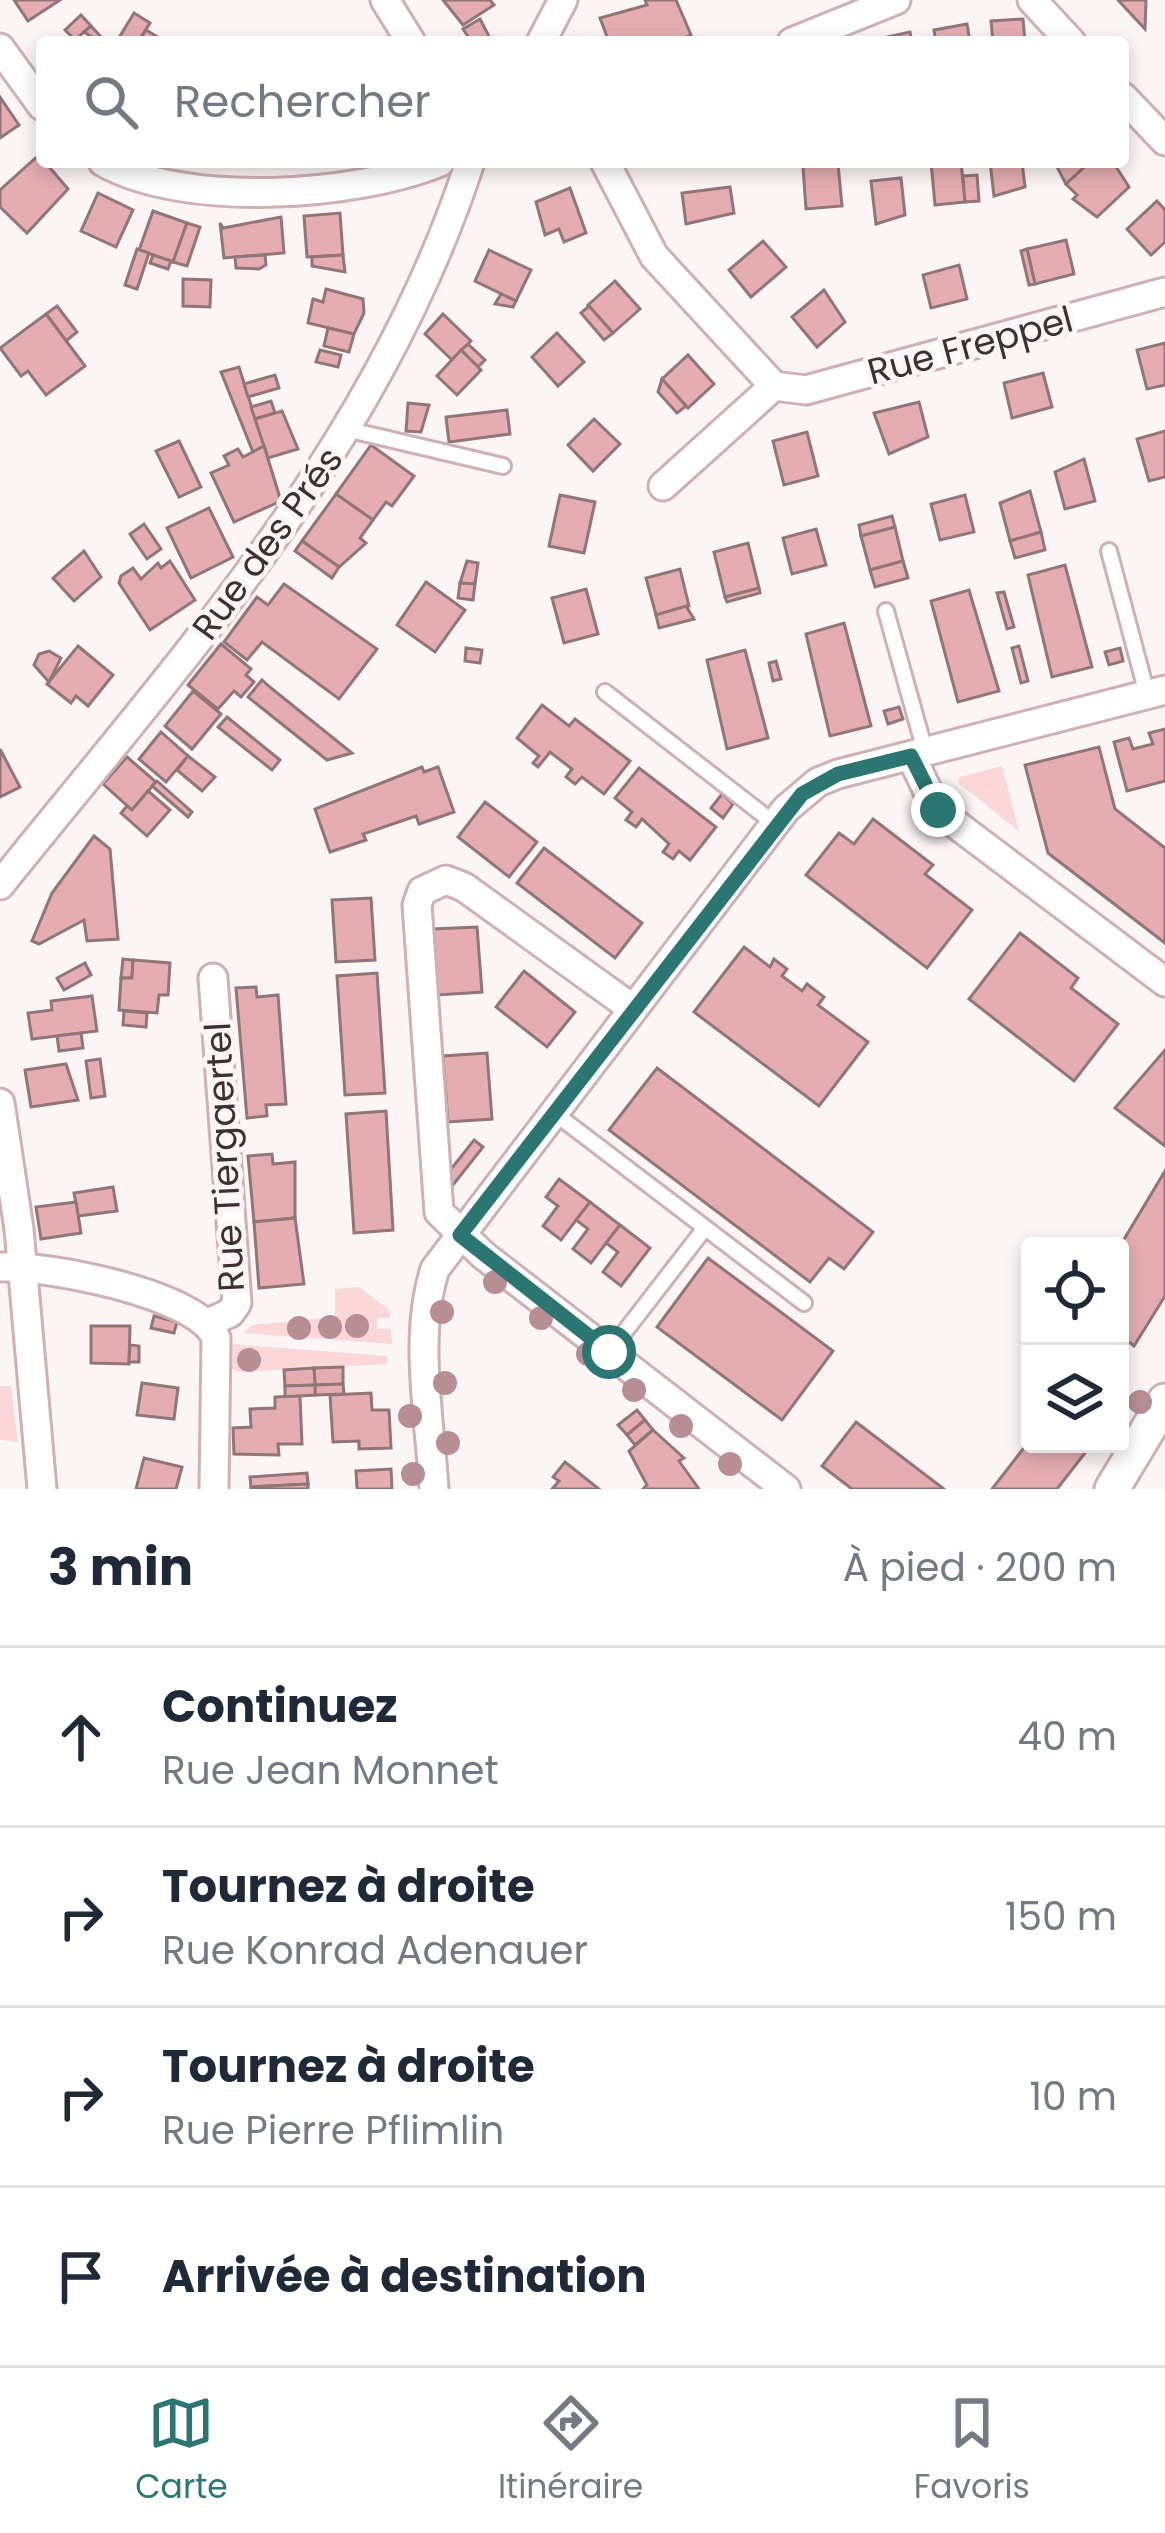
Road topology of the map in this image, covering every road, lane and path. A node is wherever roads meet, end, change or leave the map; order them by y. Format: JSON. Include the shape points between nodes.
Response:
{"nodes":[{"id":1,"x":385,"y":0,"type":"edge"},
{"id":2,"x":563,"y":0,"type":"edge"},
{"id":3,"x":896,"y":0,"type":"edge"},
{"id":4,"x":1032,"y":0,"type":"edge"},
{"id":5,"x":407,"y":36,"type":"edge"},
{"id":6,"x":544,"y":36,"type":"edge"},
{"id":7,"x":807,"y":36,"type":"edge"},
{"id":8,"x":1065,"y":36,"type":"edge"},
{"id":9,"x":4,"y":61,"type":"edge"},
{"id":10,"x":36,"y":99,"type":"edge"},
{"id":11,"x":1129,"y":103,"type":"edge"},
{"id":12,"x":1165,"y":141,"type":"edge"},
{"id":13,"x":114,"y":168,"type":"edge"},
{"id":14,"x":426,"y":168,"type":"edge"},
{"id":15,"x":468,"y":168,"type":"edge"},
{"id":16,"x":607,"y":168,"type":"edge"},
{"id":17,"x":1165,"y":292,"type":"edge"},
{"id":18,"x":773,"y":386,"type":"junction"},
{"id":19,"x":350,"y":430,"type":"junction"},
{"id":20,"x":502,"y":466,"type":"dead end"},
{"id":21,"x":663,"y":486,"type":"dead end"},
{"id":22,"x":1109,"y":551,"type":"dead end"},
{"id":23,"x":886,"y":611,"type":"dead end"},
{"id":24,"x":605,"y":692,"type":"dead end"},
{"id":25,"x":1156,"y":692,"type":"edge"},
{"id":26,"x":918,"y":754,"type":"junction"},
{"id":27,"x":775,"y":824,"type":"junction"},
{"id":28,"x":0,"y":885,"type":"edge"},
{"id":29,"x":213,"y":978,"type":"dead end"},
{"id":30,"x":1165,"y":982,"type":"edge"},
{"id":31,"x":633,"y":1009,"type":"junction"},
{"id":32,"x":0,"y":1103,"type":"edge"},
{"id":33,"x":553,"y":1112,"type":"junction"},
{"id":34,"x":705,"y":1228,"type":"junction"},
{"id":35,"x":460,"y":1235,"type":"junction"},
{"id":36,"x":10,"y":1266,"type":"edge"},
{"id":37,"x":804,"y":1303,"type":"dead end"},
{"id":38,"x":210,"y":1322,"type":"junction"},
{"id":39,"x":609,"y":1352,"type":"junction"},
{"id":40,"x":1165,"y":1402,"type":"edge"},
{"id":41,"x":42,"y":1489,"type":"edge"},
{"id":42,"x":214,"y":1489,"type":"edge"},
{"id":43,"x":434,"y":1489,"type":"edge"},
{"id":44,"x":786,"y":1489,"type":"edge"},
{"id":45,"x":1112,"y":1489,"type":"edge"}],
"edges":[{"from":1,"to":5,"type":"street"},
{"from":2,"to":6,"type":"street"},
{"from":3,"to":7,"type":"street"},
{"from":4,"to":8,"type":"street"},
{"from":9,"to":10,"type":"street"},
{"from":11,"to":12,"type":"street"},
{"from":13,"to":14,"type":"street","via":[[221,195],[402,178]]},
{"from":15,"to":19,"type":"street","name":"Rue des Prés","via":[[451,222]]},
{"from":16,"to":18,"type":"street","via":[[654,256]]},
{"from":17,"to":18,"type":"street","name":"Rue Freppel","via":[[806,390]]},
{"from":18,"to":21,"type":"street"},
{"from":19,"to":20,"type":"lane"},
{"from":19,"to":28,"type":"street","name":"Rue des Prés","via":[[272,547]]},
{"from":22,"to":25,"type":"lane"},
{"from":23,"to":26,"type":"lane"},
{"from":24,"to":27,"type":"lane"},
{"from":25,"to":26,"type":"street"},
{"from":26,"to":27,"type":"street","via":[[818,782]]},
{"from":26,"to":30,"type":"street","via":[[938,810]]},
{"from":27,"to":31,"type":"street"},
{"from":29,"to":38,"type":"street","name":"Rue Tiergaertel","via":[[237,1303]]},
{"from":31,"to":33,"type":"street"},
{"from":31,"to":35,"type":"street","via":[[464,887],[446,880],[422,891],[439,1212]]},
{"from":32,"to":36,"type":"street"},
{"from":33,"to":34,"type":"lane"},
{"from":33,"to":35,"type":"street"},
{"from":34,"to":37,"type":"lane"},
{"from":34,"to":39,"type":"lane"},
{"from":35,"to":39,"type":"street"},
{"from":35,"to":43,"type":"street","via":[[428,1293]]},
{"from":36,"to":38,"type":"street","name":"Rue Tiergaertel","via":[[36,1265],[183,1306]]},
{"from":36,"to":41,"type":"street"},
{"from":38,"to":42,"type":"street","name":"Rue Tiergaertel"},
{"from":39,"to":44,"type":"street"},
{"from":40,"to":45,"type":"street"}]}
